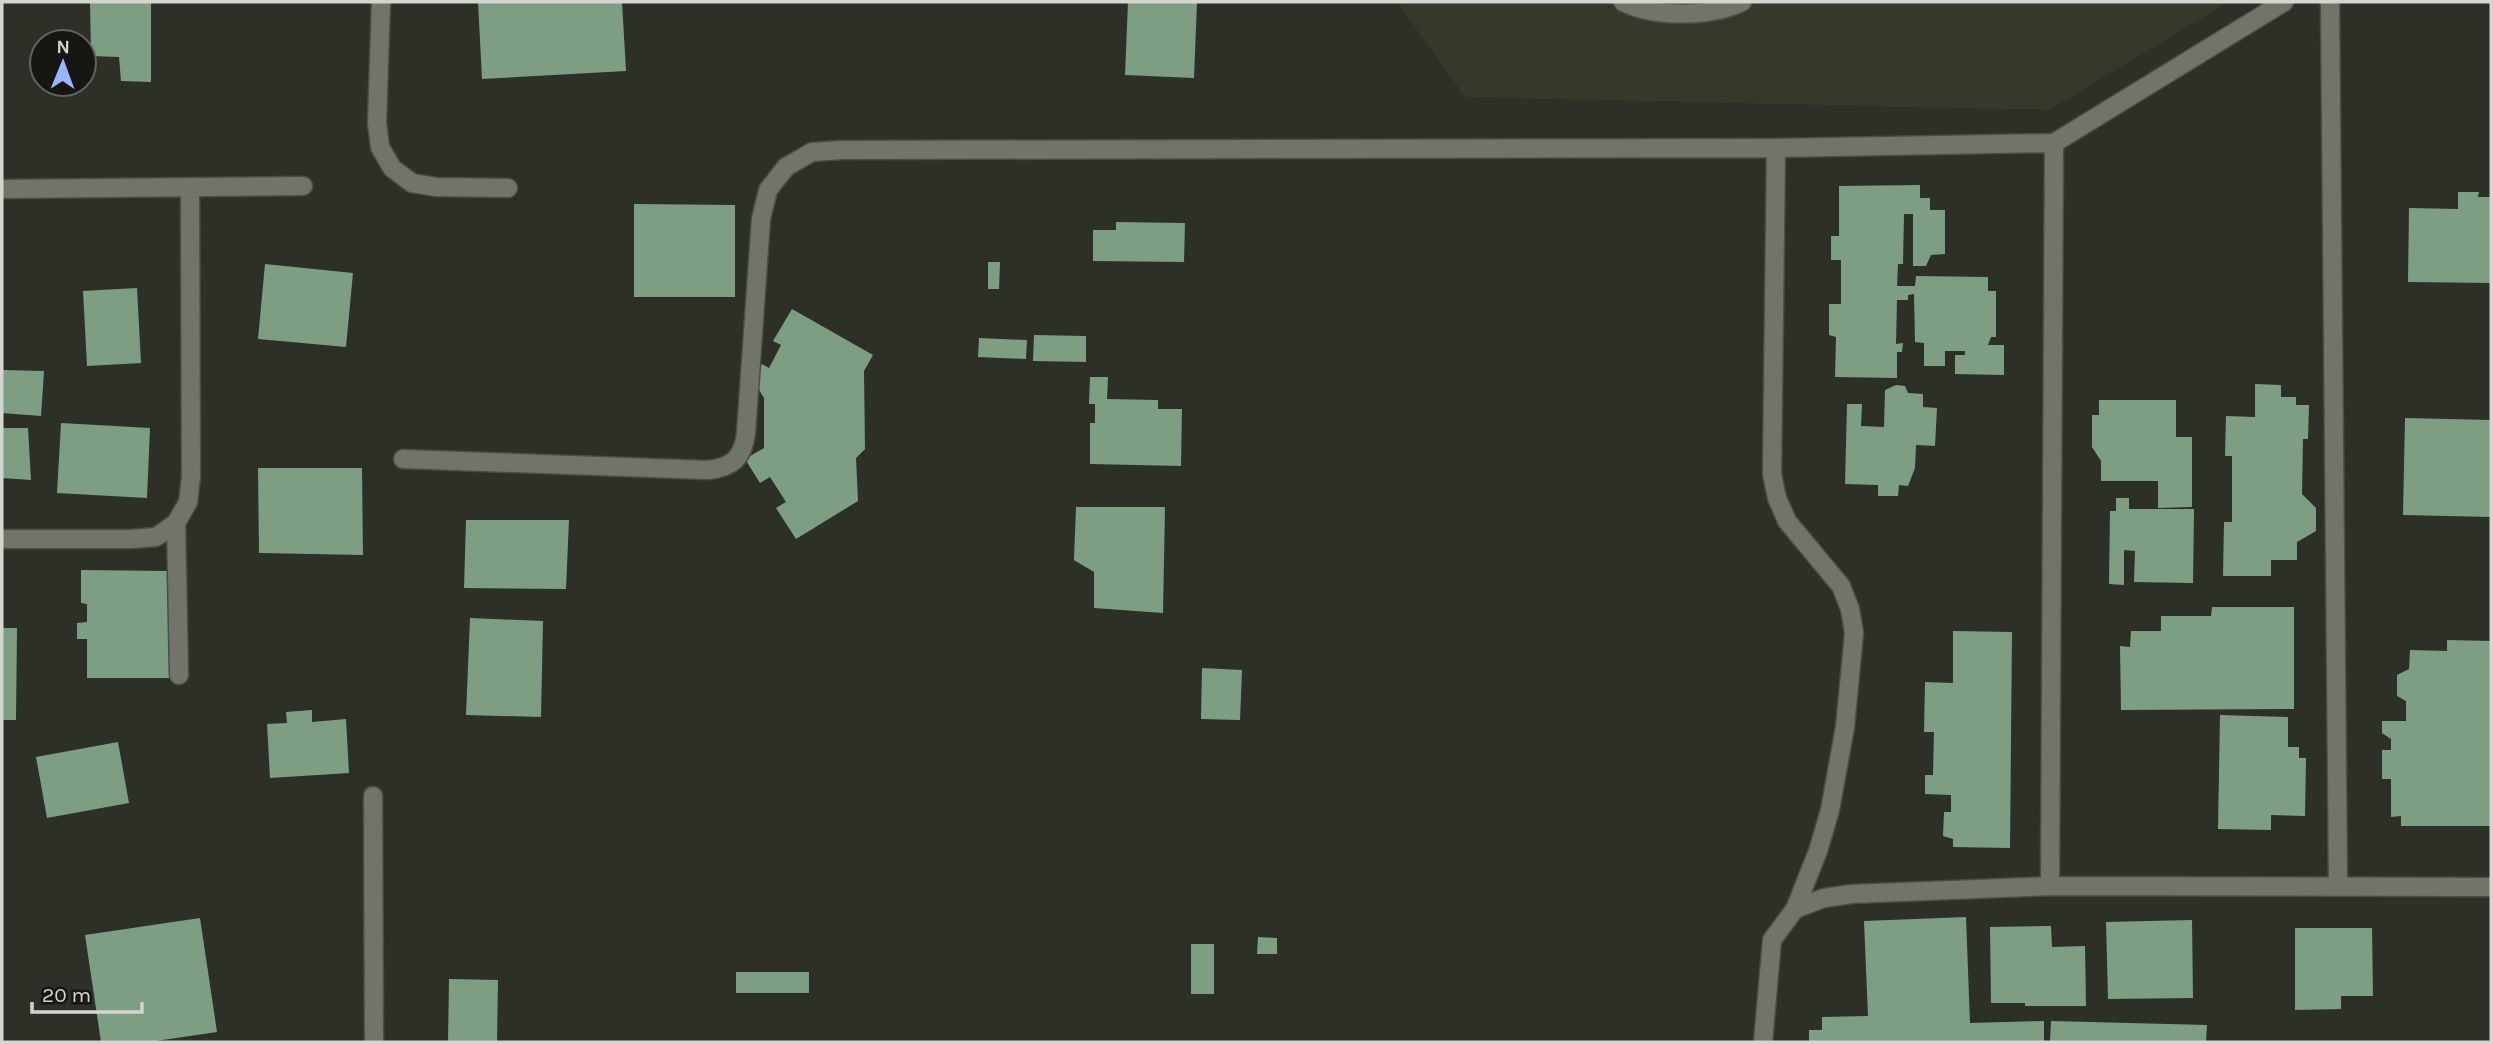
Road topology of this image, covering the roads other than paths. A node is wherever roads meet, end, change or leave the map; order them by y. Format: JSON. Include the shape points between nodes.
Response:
{"nodes":[{"id":1,"x":381,"y":2,"type":"edge"},
{"id":2,"x":1623,"y":2,"type":"edge"},
{"id":3,"x":1742,"y":2,"type":"edge"},
{"id":4,"x":2284,"y":2,"type":"edge"},
{"id":5,"x":2330,"y":2,"type":"edge"},
{"id":6,"x":2054,"y":143,"type":"junction"},
{"id":7,"x":1776,"y":148,"type":"junction"},
{"id":8,"x":303,"y":186,"type":"dead end"},
{"id":9,"x":190,"y":188,"type":"junction"},
{"id":10,"x":508,"y":188,"type":"dead end"},
{"id":11,"x":2,"y":189,"type":"edge"},
{"id":12,"x":403,"y":459,"type":"dead end"},
{"id":13,"x":176,"y":523,"type":"junction"},
{"id":14,"x":2,"y":539,"type":"edge"},
{"id":15,"x":178,"y":675,"type":"dead end"},
{"id":16,"x":373,"y":796,"type":"dead end"},
{"id":17,"x":2050,"y":886,"type":"junction"},
{"id":18,"x":2338,"y":887,"type":"junction"},
{"id":19,"x":2491,"y":887,"type":"edge"},
{"id":20,"x":1795,"y":909,"type":"junction"},
{"id":21,"x":374,"y":1042,"type":"edge"},
{"id":22,"x":1763,"y":1042,"type":"edge"}],
"edges":[{"from":1,"to":10,"type":"street","via":[[377,123],[380,147],[392,168],[412,183]]},
{"from":2,"to":3,"type":"street","via":[[1681,15]]},
{"from":4,"to":6,"type":"street"},
{"from":5,"to":18,"type":"street"},
{"from":6,"to":7,"type":"street"},
{"from":6,"to":17,"type":"street"},
{"from":7,"to":12,"type":"street","via":[[812,152],[786,167],[768,190],[761,219],[744,448],[736,461],[707,470]]},
{"from":7,"to":20,"type":"street","via":[[1772,474],[1787,521],[1840,586],[1854,633],[1845,727],[1830,810]]},
{"from":8,"to":9,"type":"street"},
{"from":9,"to":11,"type":"street"},
{"from":9,"to":13,"type":"street","via":[[191,477],[188,502]]},
{"from":13,"to":14,"type":"street","via":[[156,537],[131,540]]},
{"from":13,"to":15,"type":"street"},
{"from":16,"to":21,"type":"street"},
{"from":17,"to":18,"type":"street"},
{"from":17,"to":20,"type":"street","via":[[1851,894]]},
{"from":18,"to":19,"type":"street"},
{"from":20,"to":22,"type":"street","via":[[1772,940]]}]}
